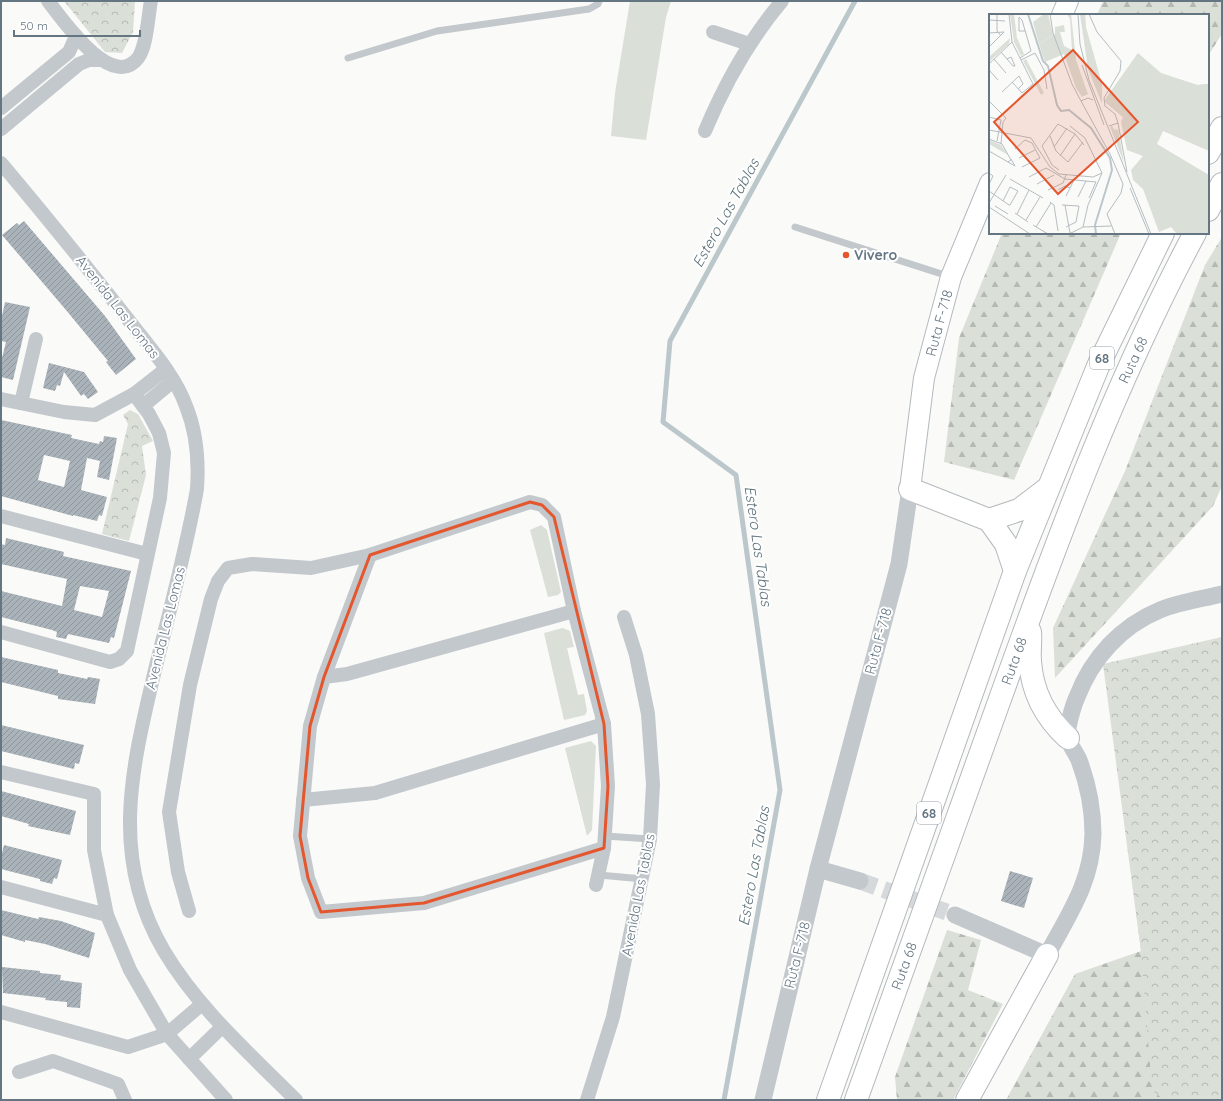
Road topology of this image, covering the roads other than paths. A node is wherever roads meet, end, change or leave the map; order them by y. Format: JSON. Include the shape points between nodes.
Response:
{"nodes":[{"id":1,"x":48,"y":1,"type":"edge"},
{"id":2,"x":151,"y":1,"type":"edge"},
{"id":3,"x":599,"y":1,"type":"edge"},
{"id":4,"x":782,"y":1,"type":"edge"},
{"id":5,"x":1068,"y":1,"type":"edge"},
{"id":6,"x":1062,"y":14,"type":"edge"},
{"id":7,"x":713,"y":32,"type":"dead end"},
{"id":8,"x":76,"y":36,"type":"junction"},
{"id":9,"x":749,"y":44,"type":"junction"},
{"id":10,"x":348,"y":58,"type":"dead end"},
{"id":11,"x":101,"y":60,"type":"junction"},
{"id":12,"x":33,"y":82,"type":"junction"},
{"id":13,"x":43,"y":94,"type":"junction"},
{"id":14,"x":1,"y":108,"type":"edge"},
{"id":15,"x":1222,"y":128,"type":"edge"},
{"id":16,"x":1,"y":129,"type":"edge"},
{"id":17,"x":705,"y":131,"type":"dead end"},
{"id":18,"x":1209,"y":151,"type":"edge"},
{"id":19,"x":1,"y":163,"type":"edge"},
{"id":20,"x":1222,"y":184,"type":"edge"},
{"id":21,"x":989,"y":185,"type":"edge"},
{"id":22,"x":1209,"y":208,"type":"edge"},
{"id":23,"x":795,"y":227,"type":"dead end"},
{"id":24,"x":1164,"y":234,"type":"edge"},
{"id":25,"x":1194,"y":234,"type":"edge"},
{"id":26,"x":951,"y":277,"type":"junction"},
{"id":27,"x":36,"y":339,"type":"dead end"},
{"id":28,"x":170,"y":375,"type":"junction"},
{"id":29,"x":134,"y":394,"type":"junction"},
{"id":30,"x":1,"y":399,"type":"edge"},
{"id":31,"x":21,"y":403,"type":"junction"},
{"id":32,"x":143,"y":406,"type":"junction"},
{"id":33,"x":1049,"y":487,"type":"junction"},
{"id":34,"x":910,"y":489,"type":"junction"},
{"id":35,"x":1,"y":516,"type":"edge"},
{"id":36,"x":989,"y":520,"type":"junction"},
{"id":37,"x":147,"y":554,"type":"junction"},
{"id":38,"x":370,"y":555,"type":"junction"},
{"id":39,"x":1015,"y":572,"type":"junction"},
{"id":40,"x":1222,"y":594,"type":"edge"},
{"id":41,"x":574,"y":611,"type":"junction"},
{"id":42,"x":624,"y":617,"type":"dead end"},
{"id":43,"x":1030,"y":617,"type":"junction"},
{"id":44,"x":1,"y":632,"type":"edge"},
{"id":45,"x":324,"y":677,"type":"junction"},
{"id":46,"x":604,"y":724,"type":"junction"},
{"id":47,"x":1068,"y":738,"type":"junction"},
{"id":48,"x":1,"y":772,"type":"edge"},
{"id":49,"x":303,"y":800,"type":"junction"},
{"id":50,"x":650,"y":839,"type":"junction"},
{"id":51,"x":605,"y":842,"type":"junction"},
{"id":52,"x":818,"y":869,"type":"junction"},
{"id":53,"x":643,"y":879,"type":"junction"},
{"id":54,"x":598,"y":880,"type":"joint"},
{"id":55,"x":860,"y":881,"type":"tunnel mouth"},
{"id":56,"x":1,"y":887,"type":"edge"},
{"id":57,"x":189,"y":910,"type":"dead end"},
{"id":58,"x":108,"y":915,"type":"junction"},
{"id":59,"x":955,"y":915,"type":"tunnel mouth"},
{"id":60,"x":1047,"y":955,"type":"junction"},
{"id":61,"x":202,"y":1004,"type":"junction"},
{"id":62,"x":1,"y":1012,"type":"edge"},
{"id":63,"x":222,"y":1027,"type":"junction"},
{"id":64,"x":167,"y":1034,"type":"junction"},
{"id":65,"x":189,"y":1059,"type":"junction"},
{"id":66,"x":19,"y":1072,"type":"dead end"},
{"id":67,"x":125,"y":1100,"type":"edge"},
{"id":68,"x":226,"y":1100,"type":"edge"},
{"id":69,"x":296,"y":1100,"type":"edge"},
{"id":70,"x":587,"y":1100,"type":"edge"},
{"id":71,"x":763,"y":1100,"type":"edge"},
{"id":72,"x":828,"y":1100,"type":"edge"},
{"id":73,"x":856,"y":1100,"type":"edge"},
{"id":74,"x":966,"y":1100,"type":"edge"}],
"edges":[{"from":1,"to":8,"type":"street"},
{"from":2,"to":11,"type":"street","via":[[138,58],[119,68]]},
{"from":3,"to":10,"type":"lane","via":[[589,9],[437,31]]},
{"from":4,"to":9,"type":"street"},
{"from":5,"to":6,"type":"main road"},
{"from":7,"to":9,"type":"street"},
{"from":8,"to":11,"type":"street"},
{"from":8,"to":12,"type":"street","via":[[69,52]]},
{"from":9,"to":17,"type":"street","via":[[721,92]]},
{"from":11,"to":13,"type":"street","via":[[89,60],[79,64]]},
{"from":12,"to":13,"type":"street"},
{"from":12,"to":14,"type":"street"},
{"from":13,"to":16,"type":"street"},
{"from":15,"to":18,"type":"highway"},
{"from":19,"to":28,"type":"street","name":"Avenida Las Lomas","via":[[75,252]]},
{"from":20,"to":22,"type":"highway"},
{"from":21,"to":26,"type":"main road","name":"Ruta F-718"},
{"from":23,"to":26,"type":"lane"},
{"from":24,"to":33,"type":"highway","name":"Ruta 68","number":"68","via":[[1099,364]]},
{"from":25,"to":43,"type":"highway","name":"Ruta 68","number":"68","via":[[1157,308],[1084,473]]},
{"from":26,"to":34,"type":"main road","name":"Ruta F-718","via":[[924,378]]},
{"from":27,"to":31,"type":"street"},
{"from":28,"to":29,"type":"street"},
{"from":28,"to":32,"type":"street"},
{"from":28,"to":61,"type":"street","name":"Avenida Las Lomas","via":[[186,404],[196,439],[197,489],[134,759],[128,814],[134,870],[144,909],[164,951]]},
{"from":29,"to":31,"type":"street","via":[[95,415],[64,412]]},
{"from":29,"to":32,"type":"street"},
{"from":30,"to":31,"type":"street"},
{"from":32,"to":37,"type":"street","via":[[159,433],[164,452],[160,498]]},
{"from":33,"to":36,"type":"highway","via":[[1019,510]]},
{"from":33,"to":39,"type":"highway","name":"Ruta 68","number":"68"},
{"from":34,"to":36,"type":"highway"},
{"from":34,"to":52,"type":"street","name":"Ruta F-718","via":[[899,564]]},
{"from":35,"to":37,"type":"street"},
{"from":36,"to":39,"type":"highway","via":[[1006,544]]},
{"from":37,"to":44,"type":"street","via":[[127,651],[119,659],[110,662]]},
{"from":38,"to":41,"type":"street","via":[[530,502],[542,505],[554,517]]},
{"from":38,"to":45,"type":"street"},
{"from":38,"to":57,"type":"street","via":[[310,568],[252,564],[228,568],[218,581],[211,599],[190,685],[169,812],[178,872]]},
{"from":39,"to":72,"type":"highway","name":"Ruta 68","number":"68"},
{"from":40,"to":47,"type":"street","via":[[1162,609],[1138,621],[1121,634],[1098,658],[1086,677],[1074,704]]},
{"from":41,"to":45,"type":"street","via":[[347,674]]},
{"from":41,"to":46,"type":"street"},
{"from":42,"to":50,"type":"street","name":"Avenida Las Tablas","via":[[636,655],[648,714],[652,784]]},
{"from":43,"to":47,"type":"highway","via":[[1030,658],[1034,685],[1047,714]]},
{"from":43,"to":73,"type":"highway","name":"Ruta 68","number":"68"},
{"from":45,"to":49,"type":"street","via":[[310,726]]},
{"from":46,"to":49,"type":"street","via":[[374,793]]},
{"from":46,"to":51,"type":"street","via":[[608,786]]},
{"from":47,"to":60,"type":"street","via":[[1085,775],[1090,795],[1091,856],[1080,896]]},
{"from":48,"to":58,"type":"street","via":[[94,794],[94,850]]},
{"from":49,"to":51,"type":"street","via":[[300,836],[308,878],[321,912],[424,903]]},
{"from":50,"to":51,"type":"lane"},
{"from":50,"to":53,"type":"street","name":"Avenida Las Tablas"},
{"from":51,"to":54,"type":"street"},
{"from":52,"to":55,"type":"street"},
{"from":52,"to":71,"type":"street","name":"Ruta F-718"},
{"from":53,"to":54,"type":"lane"},
{"from":53,"to":70,"type":"street","name":"Avenida Las Tablas","via":[[613,1017]]},
{"from":56,"to":58,"type":"street"},
{"from":58,"to":64,"type":"street","via":[[130,970]]},
{"from":59,"to":60,"type":"street"},
{"from":60,"to":74,"type":"highway"},
{"from":61,"to":63,"type":"street","name":"Avenida Las Lomas"},
{"from":61,"to":64,"type":"street"},
{"from":62,"to":64,"type":"street","via":[[128,1047]]},
{"from":63,"to":65,"type":"street"},
{"from":63,"to":69,"type":"street","name":"Avenida Las Lomas"},
{"from":64,"to":65,"type":"street"},
{"from":65,"to":68,"type":"street"},
{"from":66,"to":67,"type":"street","via":[[54,1061],[118,1084]]}]}
